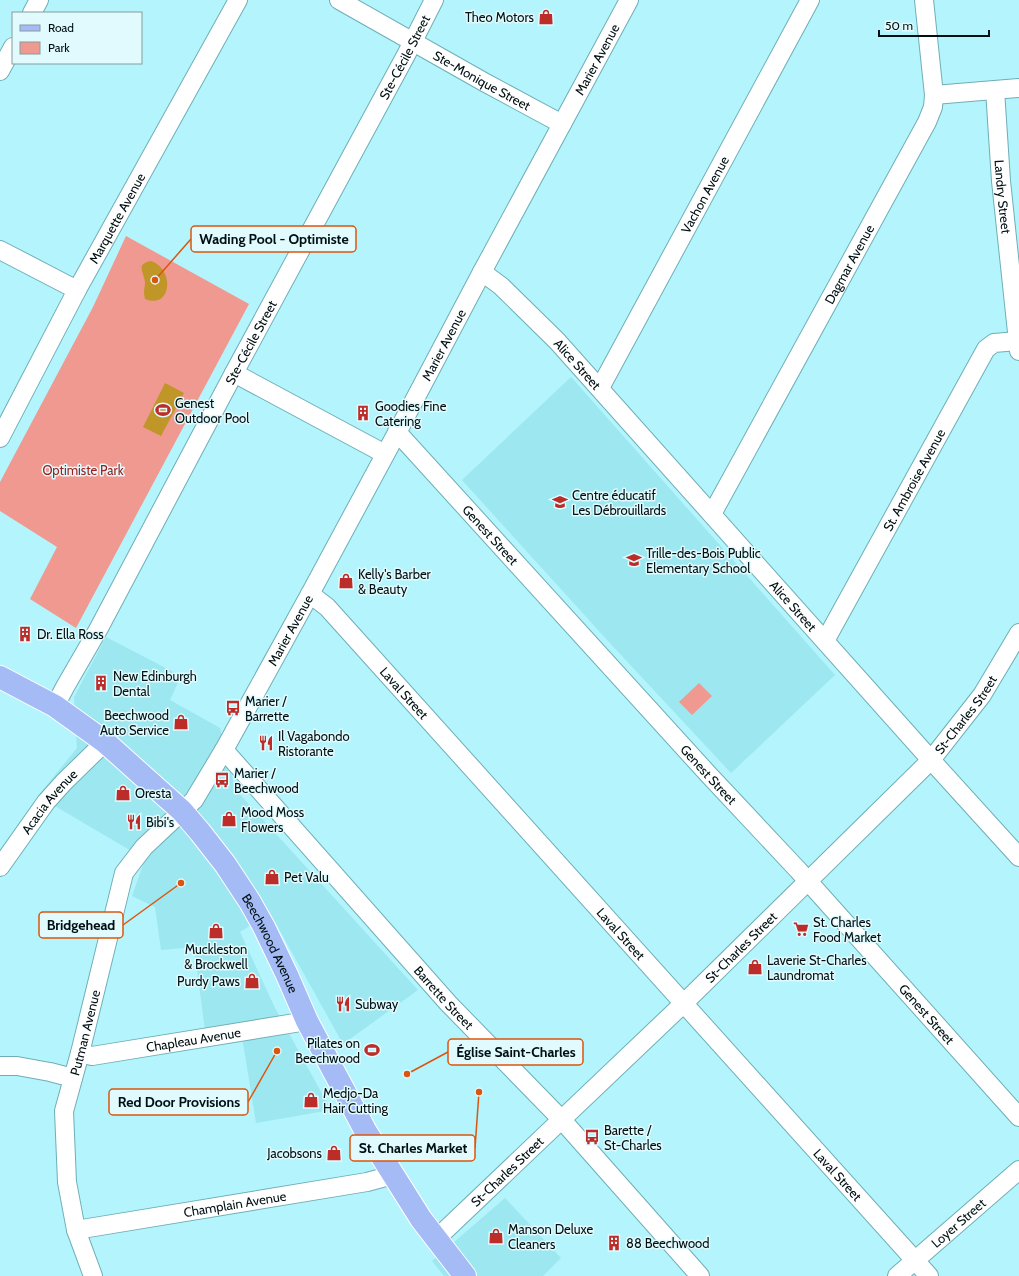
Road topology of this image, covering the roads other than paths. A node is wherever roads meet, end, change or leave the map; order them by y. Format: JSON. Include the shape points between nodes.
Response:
{"nodes":[{"id":1,"x":39,"y":0,"type":"edge"},
{"id":2,"x":238,"y":0,"type":"edge"},
{"id":3,"x":339,"y":0,"type":"edge"},
{"id":4,"x":434,"y":0,"type":"edge"},
{"id":5,"x":630,"y":0,"type":"edge"},
{"id":6,"x":810,"y":0,"type":"edge"},
{"id":7,"x":924,"y":0,"type":"edge"},
{"id":8,"x":33,"y":12,"type":"edge"},
{"id":9,"x":412,"y":41,"type":"junction"},
{"id":10,"x":12,"y":49,"type":"edge"},
{"id":11,"x":0,"y":71,"type":"edge"},
{"id":12,"x":1019,"y":88,"type":"edge"},
{"id":13,"x":995,"y":90,"type":"junction"},
{"id":14,"x":934,"y":95,"type":"junction"},
{"id":15,"x":562,"y":124,"type":"junction"},
{"id":16,"x":0,"y":250,"type":"edge"},
{"id":17,"x":482,"y":272,"type":"junction"},
{"id":18,"x":77,"y":290,"type":"junction"},
{"id":19,"x":1018,"y":346,"type":"edge"},
{"id":20,"x":234,"y":373,"type":"junction"},
{"id":21,"x":600,"y":388,"type":"junction"},
{"id":22,"x":397,"y":432,"type":"junction"},
{"id":23,"x":0,"y":438,"type":"edge"},
{"id":24,"x":385,"y":454,"type":"junction"},
{"id":25,"x":712,"y":514,"type":"junction"},
{"id":26,"x":310,"y":594,"type":"junction"},
{"id":27,"x":1019,"y":633,"type":"edge"},
{"id":28,"x":825,"y":641,"type":"junction"},
{"id":29,"x":0,"y":677,"type":"edge"},
{"id":30,"x":55,"y":706,"type":"junction"},
{"id":31,"x":105,"y":742,"type":"junction"},
{"id":32,"x":224,"y":750,"type":"junction"},
{"id":33,"x":931,"y":760,"type":"junction"},
{"id":34,"x":182,"y":811,"type":"junction"},
{"id":35,"x":1019,"y":857,"type":"edge"},
{"id":36,"x":0,"y":867,"type":"edge"},
{"id":37,"x":808,"y":881,"type":"junction"},
{"id":38,"x":684,"y":1003,"type":"junction"},
{"id":39,"x":307,"y":1021,"type":"junction"},
{"id":40,"x":80,"y":1053,"type":"junction"},
{"id":41,"x":0,"y":1066,"type":"edge"},
{"id":42,"x":73,"y":1078,"type":"junction"},
{"id":43,"x":1019,"y":1117,"type":"edge"},
{"id":44,"x":562,"y":1120,"type":"junction"},
{"id":45,"x":1019,"y":1170,"type":"edge"},
{"id":46,"x":393,"y":1175,"type":"junction"},
{"id":47,"x":76,"y":1230,"type":"junction"},
{"id":48,"x":436,"y":1239,"type":"junction"},
{"id":49,"x":915,"y":1260,"type":"junction"},
{"id":50,"x":93,"y":1276,"type":"edge"},
{"id":51,"x":466,"y":1276,"type":"edge"},
{"id":52,"x":700,"y":1276,"type":"edge"},
{"id":53,"x":897,"y":1276,"type":"edge"},
{"id":54,"x":929,"y":1276,"type":"edge"}],
"edges":[{"from":1,"to":8,"type":"street"},
{"from":2,"to":18,"type":"street","name":"Marquette Avenue"},
{"from":3,"to":9,"type":"street","name":"Ste-Monique Street"},
{"from":4,"to":9,"type":"street","name":"Ste-Cécile Street"},
{"from":5,"to":15,"type":"street","name":"Marier Avenue"},
{"from":6,"to":21,"type":"street","name":"Vachon Avenue"},
{"from":7,"to":14,"type":"street","name":"Dagmar Avenue"},
{"from":9,"to":15,"type":"street","name":"Ste-Monique Street"},
{"from":9,"to":20,"type":"street","name":"Ste-Cécile Street"},
{"from":10,"to":11,"type":"street"},
{"from":12,"to":13,"type":"street"},
{"from":13,"to":14,"type":"street"},
{"from":13,"to":19,"type":"street","name":"Landry Street","via":[[1001,181]]},
{"from":14,"to":25,"type":"street","name":"Dagmar Avenue","via":[[927,122]]},
{"from":15,"to":17,"type":"street","name":"Marier Avenue"},
{"from":16,"to":18,"type":"street"},
{"from":17,"to":21,"type":"street","name":"Alice Street","via":[[501,286],[557,341]]},
{"from":17,"to":22,"type":"street","name":"Marier Avenue"},
{"from":18,"to":23,"type":"street","name":"Marquette Avenue"},
{"from":19,"to":28,"type":"street","name":"St. Ambroise Avenue","via":[[994,343],[986,349]]},
{"from":20,"to":24,"type":"street"},
{"from":20,"to":30,"type":"street","name":"Ste-Cécile Street"},
{"from":21,"to":25,"type":"street","name":"Alice Street"},
{"from":22,"to":24,"type":"street","name":"Marier Avenue"},
{"from":22,"to":37,"type":"street","name":"Genest Street"},
{"from":24,"to":26,"type":"street","name":"Marier Avenue"},
{"from":25,"to":28,"type":"street","name":"Alice Street"},
{"from":26,"to":32,"type":"street","name":"Marier Avenue"},
{"from":26,"to":38,"type":"street","name":"Laval Street","via":[[327,607]]},
{"from":27,"to":33,"type":"street","name":"St-Charles Street","via":[[982,695]]},
{"from":28,"to":33,"type":"street","name":"Alice Street"},
{"from":29,"to":30,"type":"main road","name":"Beechwood Avenue"},
{"from":30,"to":31,"type":"main road","name":"Beechwood Avenue"},
{"from":31,"to":34,"type":"main road","name":"Beechwood Avenue"},
{"from":31,"to":36,"type":"street","name":"Acacia Avenue","via":[[46,802]]},
{"from":32,"to":34,"type":"street","name":"Marier Avenue","via":[[194,800]]},
{"from":32,"to":44,"type":"street","name":"Barrette Street","via":[[448,1003]]},
{"from":33,"to":35,"type":"street","name":"Alice Street"},
{"from":33,"to":37,"type":"street","name":"St-Charles Street"},
{"from":34,"to":39,"type":"main road","name":"Beechwood Avenue","via":[[225,864],[250,902],[288,975]]},
{"from":34,"to":40,"type":"street","name":"Putman Avenue","via":[[144,847],[124,873]]},
{"from":37,"to":38,"type":"street","name":"St-Charles Street"},
{"from":37,"to":43,"type":"street","name":"Genest Street"},
{"from":38,"to":44,"type":"street","name":"St-Charles Street"},
{"from":38,"to":49,"type":"street","name":"Laval Street"},
{"from":39,"to":40,"type":"street","name":"Chapleau Avenue","via":[[92,1056]]},
{"from":39,"to":46,"type":"main road","name":"Beechwood Avenue","via":[[364,1130]]},
{"from":40,"to":42,"type":"street","name":"Putman Avenue"},
{"from":41,"to":42,"type":"street","via":[[17,1066]]},
{"from":42,"to":47,"type":"street","name":"Putman Avenue","via":[[64,1111],[67,1182]]},
{"from":44,"to":48,"type":"street","name":"St-Charles Street"},
{"from":44,"to":52,"type":"street","name":"Barrette Street"},
{"from":45,"to":49,"type":"street","name":"Loyer Street"},
{"from":46,"to":47,"type":"street","name":"Champlain Avenue","via":[[367,1182]]},
{"from":46,"to":48,"type":"main road","name":"Beechwood Avenue"},
{"from":47,"to":50,"type":"street","name":"Putman Avenue"},
{"from":48,"to":51,"type":"main road","name":"Beechwood Avenue"},
{"from":49,"to":53,"type":"street","name":"Loyer Street"},
{"from":49,"to":54,"type":"street","name":"Laval Street"}]}
